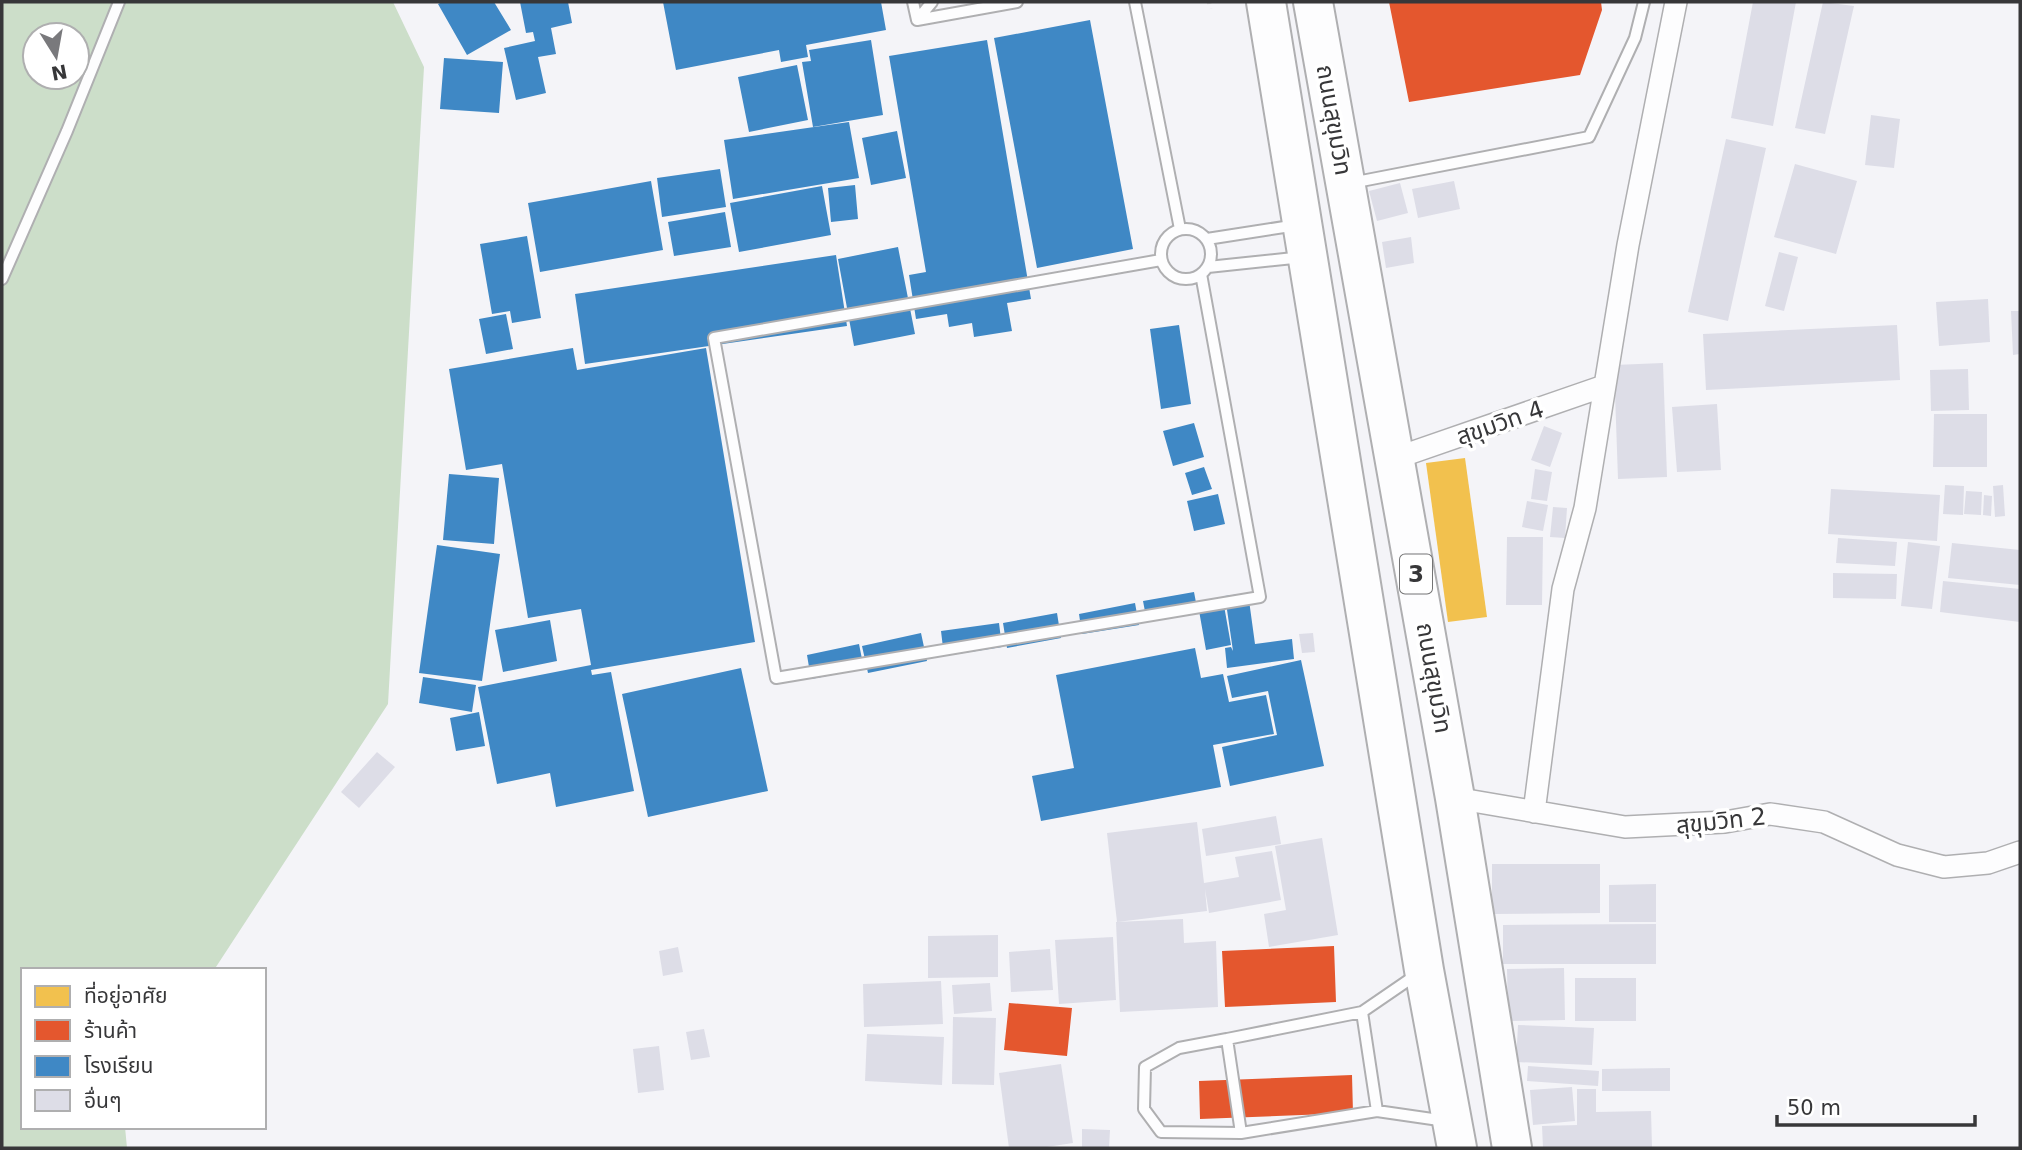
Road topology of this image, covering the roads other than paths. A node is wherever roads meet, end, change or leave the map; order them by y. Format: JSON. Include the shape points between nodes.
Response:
{"nodes":[{"id":1,"x":119,"y":2,"type":"edge"},
{"id":2,"x":913,"y":2,"type":"edge"},
{"id":3,"x":932,"y":2,"type":"edge"},
{"id":4,"x":1017,"y":2,"type":"edge"},
{"id":5,"x":1135,"y":2,"type":"edge"},
{"id":6,"x":1266,"y":2,"type":"edge"},
{"id":7,"x":1313,"y":2,"type":"edge"},
{"id":8,"x":1644,"y":2,"type":"edge"},
{"id":9,"x":1676,"y":2,"type":"edge"},
{"id":10,"x":917,"y":20,"type":"junction"},
{"id":11,"x":1345,"y":184,"type":"junction"},
{"id":12,"x":1180,"y":229,"type":"junction"},
{"id":13,"x":1207,"y":239,"type":"junction"},
{"id":14,"x":1306,"y":240,"type":"junction"},
{"id":15,"x":1161,"y":260,"type":"junction"},
{"id":16,"x":1205,"y":271,"type":"junction"},
{"id":17,"x":2,"y":279,"type":"edge"},
{"id":18,"x":1604,"y":386,"type":"junction"},
{"id":19,"x":1396,"y":458,"type":"junction"},
{"id":20,"x":1455,"y":798,"type":"junction"},
{"id":21,"x":1534,"y":812,"type":"junction"},
{"id":22,"x":2020,"y":852,"type":"edge"},
{"id":23,"x":1424,"y":970,"type":"junction"},
{"id":24,"x":1362,"y":1012,"type":"junction"},
{"id":25,"x":1227,"y":1039,"type":"junction"},
{"id":26,"x":1377,"y":1111,"type":"junction"},
{"id":27,"x":1241,"y":1133,"type":"junction"},
{"id":28,"x":1455,"y":1135,"type":"edge"},
{"id":29,"x":1512,"y":1148,"type":"edge"}],
"edges":[{"from":1,"to":17,"type":"lane"},
{"from":2,"to":10,"type":"lane"},
{"from":3,"to":10,"type":"lane"},
{"from":4,"to":10,"type":"lane"},
{"from":5,"to":12,"type":"lane"},
{"from":6,"to":14,"type":"highway","name":"ถนนสุขุมวิท","number":"3"},
{"from":7,"to":11,"type":"highway","name":"ถนนสุขุมวิท","number":"3"},
{"from":8,"to":11,"type":"lane","via":[[1636,38],[1589,137]]},
{"from":9,"to":18,"type":"street"},
{"from":11,"to":19,"type":"highway","name":"ถนนสุขุมวิท","number":"3"},
{"from":12,"to":13,"type":"lane","via":[[1199,232]]},
{"from":12,"to":15,"type":"lane","via":[[1164,241]]},
{"from":13,"to":14,"type":"lane"},
{"from":13,"to":16,"type":"lane","via":[[1211,248]]},
{"from":14,"to":16,"type":"lane"},
{"from":14,"to":23,"type":"highway","name":"ถนนสุขุมวิท","number":"3"},
{"from":15,"to":16,"type":"lane","via":[[1165,269],[1182,279]]},
{"from":15,"to":16,"type":"lane","via":[[714,338],[776,678],[1260,597]]},
{"from":18,"to":19,"type":"street","name":"สุขุมวิท 4"},
{"from":18,"to":21,"type":"street","via":[[1585,508],[1563,589]]},
{"from":19,"to":20,"type":"highway","name":"ถนนสุขุมวิท","number":"3"},
{"from":20,"to":21,"type":"street","name":"สุขุมวิท 2"},
{"from":20,"to":29,"type":"highway","name":"ถนนสุขุมวิท","number":"3"},
{"from":21,"to":22,"type":"street","name":"สุขุมวิท 2","via":[[1625,827],[1726,822],[1770,814],[1824,822],[1898,855],[1944,867],[1988,863]]},
{"from":23,"to":24,"type":"lane"},
{"from":23,"to":28,"type":"highway","name":"ถนนสุขุมวิท","number":"3"},
{"from":24,"to":25,"type":"lane"},
{"from":24,"to":26,"type":"lane"},
{"from":25,"to":27,"type":"lane"},
{"from":25,"to":27,"type":"lane","via":[[1179,1048],[1145,1067],[1144,1109],[1161,1132]]},
{"from":26,"to":27,"type":"lane"},
{"from":26,"to":28,"type":"lane"}]}
